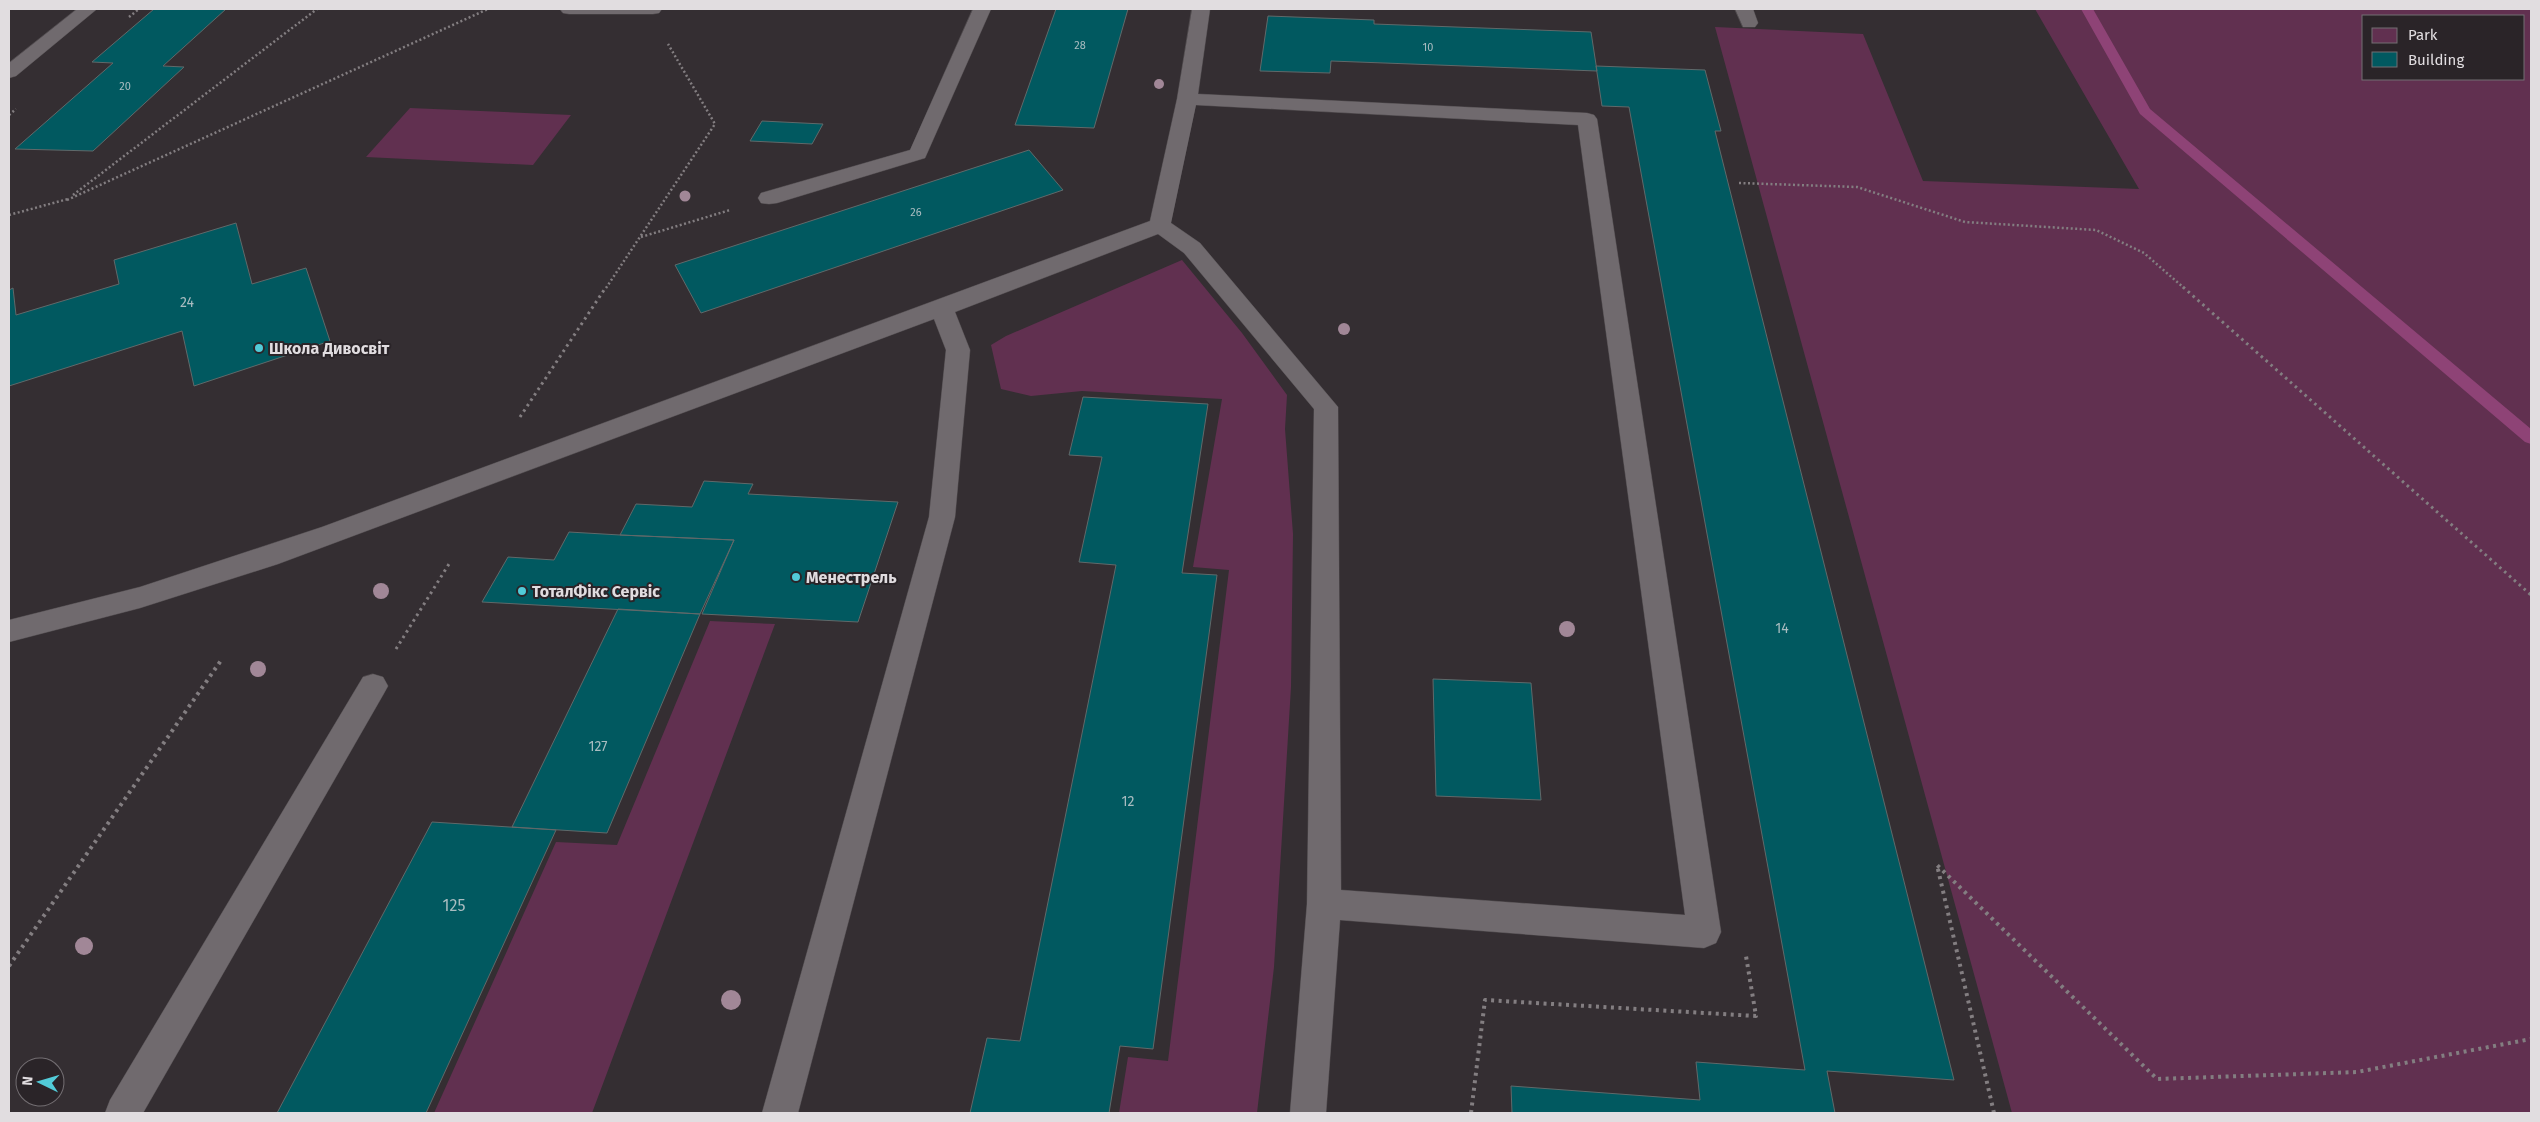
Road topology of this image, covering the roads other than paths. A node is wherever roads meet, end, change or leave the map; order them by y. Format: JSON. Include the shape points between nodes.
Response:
{"nodes":[{"id":1,"x":88,"y":9,"type":"edge"},
{"id":2,"x":569,"y":9,"type":"edge"},
{"id":3,"x":651,"y":9,"type":"edge"},
{"id":4,"x":982,"y":9,"type":"edge"},
{"id":5,"x":1201,"y":9,"type":"edge"},
{"id":6,"x":9,"y":72,"type":"edge"},
{"id":7,"x":1187,"y":98,"type":"junction"},
{"id":8,"x":769,"y":198,"type":"road end"},
{"id":9,"x":1160,"y":225,"type":"junction"},
{"id":10,"x":942,"y":309,"type":"junction"},
{"id":11,"x":9,"y":631,"type":"edge"},
{"id":12,"x":373,"y":686,"type":"road end"},
{"id":13,"x":1324,"y":904,"type":"junction"},
{"id":14,"x":124,"y":1113,"type":"edge"},
{"id":15,"x":780,"y":1113,"type":"edge"},
{"id":16,"x":1308,"y":1113,"type":"edge"}],
"edges":[{"from":1,"to":6,"type":"lane"},
{"from":2,"to":3,"type":"lane"},
{"from":4,"to":8,"type":"lane","via":[[918,154]]},
{"from":5,"to":7,"type":"lane"},
{"from":7,"to":9,"type":"lane"},
{"from":7,"to":13,"type":"lane","via":[[1587,119],[1704,932]]},
{"from":9,"to":10,"type":"lane"},
{"from":9,"to":13,"type":"lane","via":[[1192,248],[1326,406]]},
{"from":10,"to":11,"type":"lane","via":[[256,562]]},
{"from":10,"to":15,"type":"lane","via":[[958,350],[942,517]]},
{"from":12,"to":14,"type":"lane"},
{"from":13,"to":16,"type":"lane"}]}
